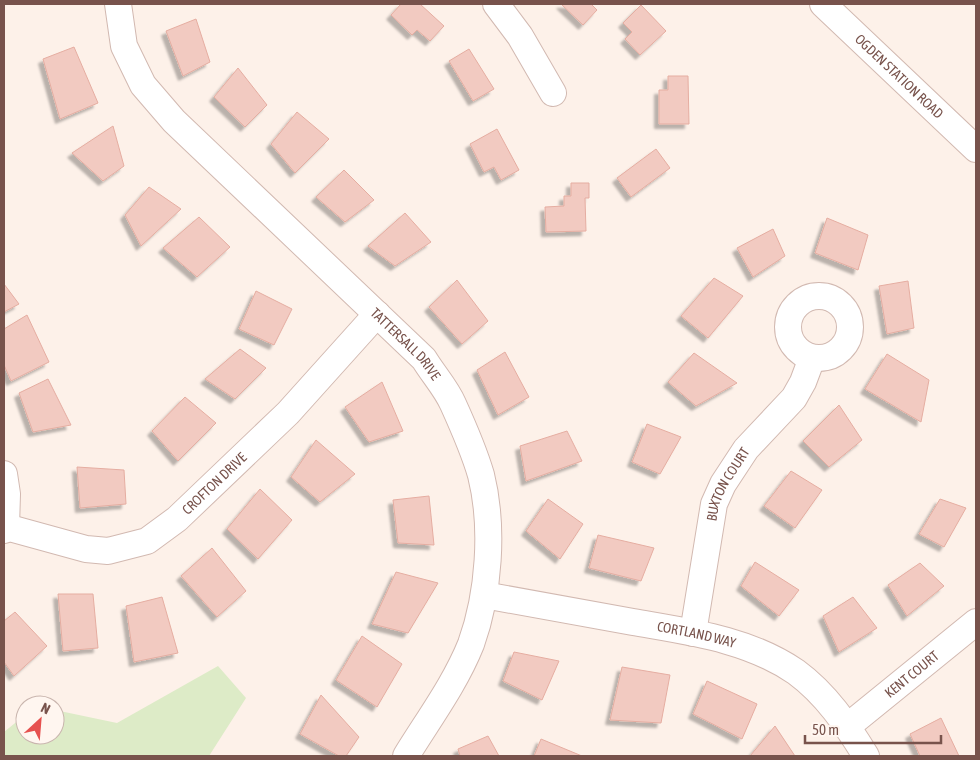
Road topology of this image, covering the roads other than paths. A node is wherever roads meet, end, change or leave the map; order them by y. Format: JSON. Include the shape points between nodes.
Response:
{"nodes":[{"id":1,"x":118,"y":4,"type":"edge"},
{"id":2,"x":496,"y":4,"type":"edge"},
{"id":3,"x":823,"y":4,"type":"edge"},
{"id":4,"x":553,"y":93,"type":"dead end"},
{"id":5,"x":976,"y":149,"type":"edge"},
{"id":6,"x":377,"y":314,"type":"junction"},
{"id":7,"x":812,"y":358,"type":"dead end"},
{"id":8,"x":4,"y":474,"type":"edge"},
{"id":9,"x":5,"y":528,"type":"edge"},
{"id":10,"x":484,"y":594,"type":"junction"},
{"id":11,"x":976,"y":622,"type":"edge"},
{"id":12,"x":693,"y":633,"type":"junction"},
{"id":13,"x":848,"y":726,"type":"junction"},
{"id":14,"x":406,"y":756,"type":"edge"},
{"id":15,"x":866,"y":756,"type":"edge"}],
"edges":[{"from":1,"to":6,"type":"street","name":"TATTERSALL DRIVE","via":[[124,46],[143,85],[174,121]]},
{"from":2,"to":4,"type":"street","via":[[520,36]]},
{"from":3,"to":5,"type":"street","name":"OGDEN STATION ROAD"},
{"from":6,"to":9,"type":"street","name":"CROFTON DRIVE","via":[[288,413],[177,519],[147,541],[108,551],[86,549]]},
{"from":6,"to":10,"type":"street","name":"TATTERSALL DRIVE","via":[[424,360],[452,402],[481,475],[489,549]]},
{"from":7,"to":12,"type":"street","name":"BUXTON COURT","via":[[794,398],[746,449],[714,504]]},
{"from":8,"to":9,"type":"street","via":[[8,494]]},
{"from":10,"to":12,"type":"street","name":"CORTLAND WAY"},
{"from":10,"to":14,"type":"street","name":"TATTERSALL DRIVE","via":[[471,644],[453,681]]},
{"from":11,"to":13,"type":"street","name":"KENT COURT"},
{"from":12,"to":13,"type":"street","name":"CORTLAND WAY","via":[[754,649],[776,660],[812,686]]},
{"from":13,"to":15,"type":"street","name":"CORTLAND WAY"}]}
